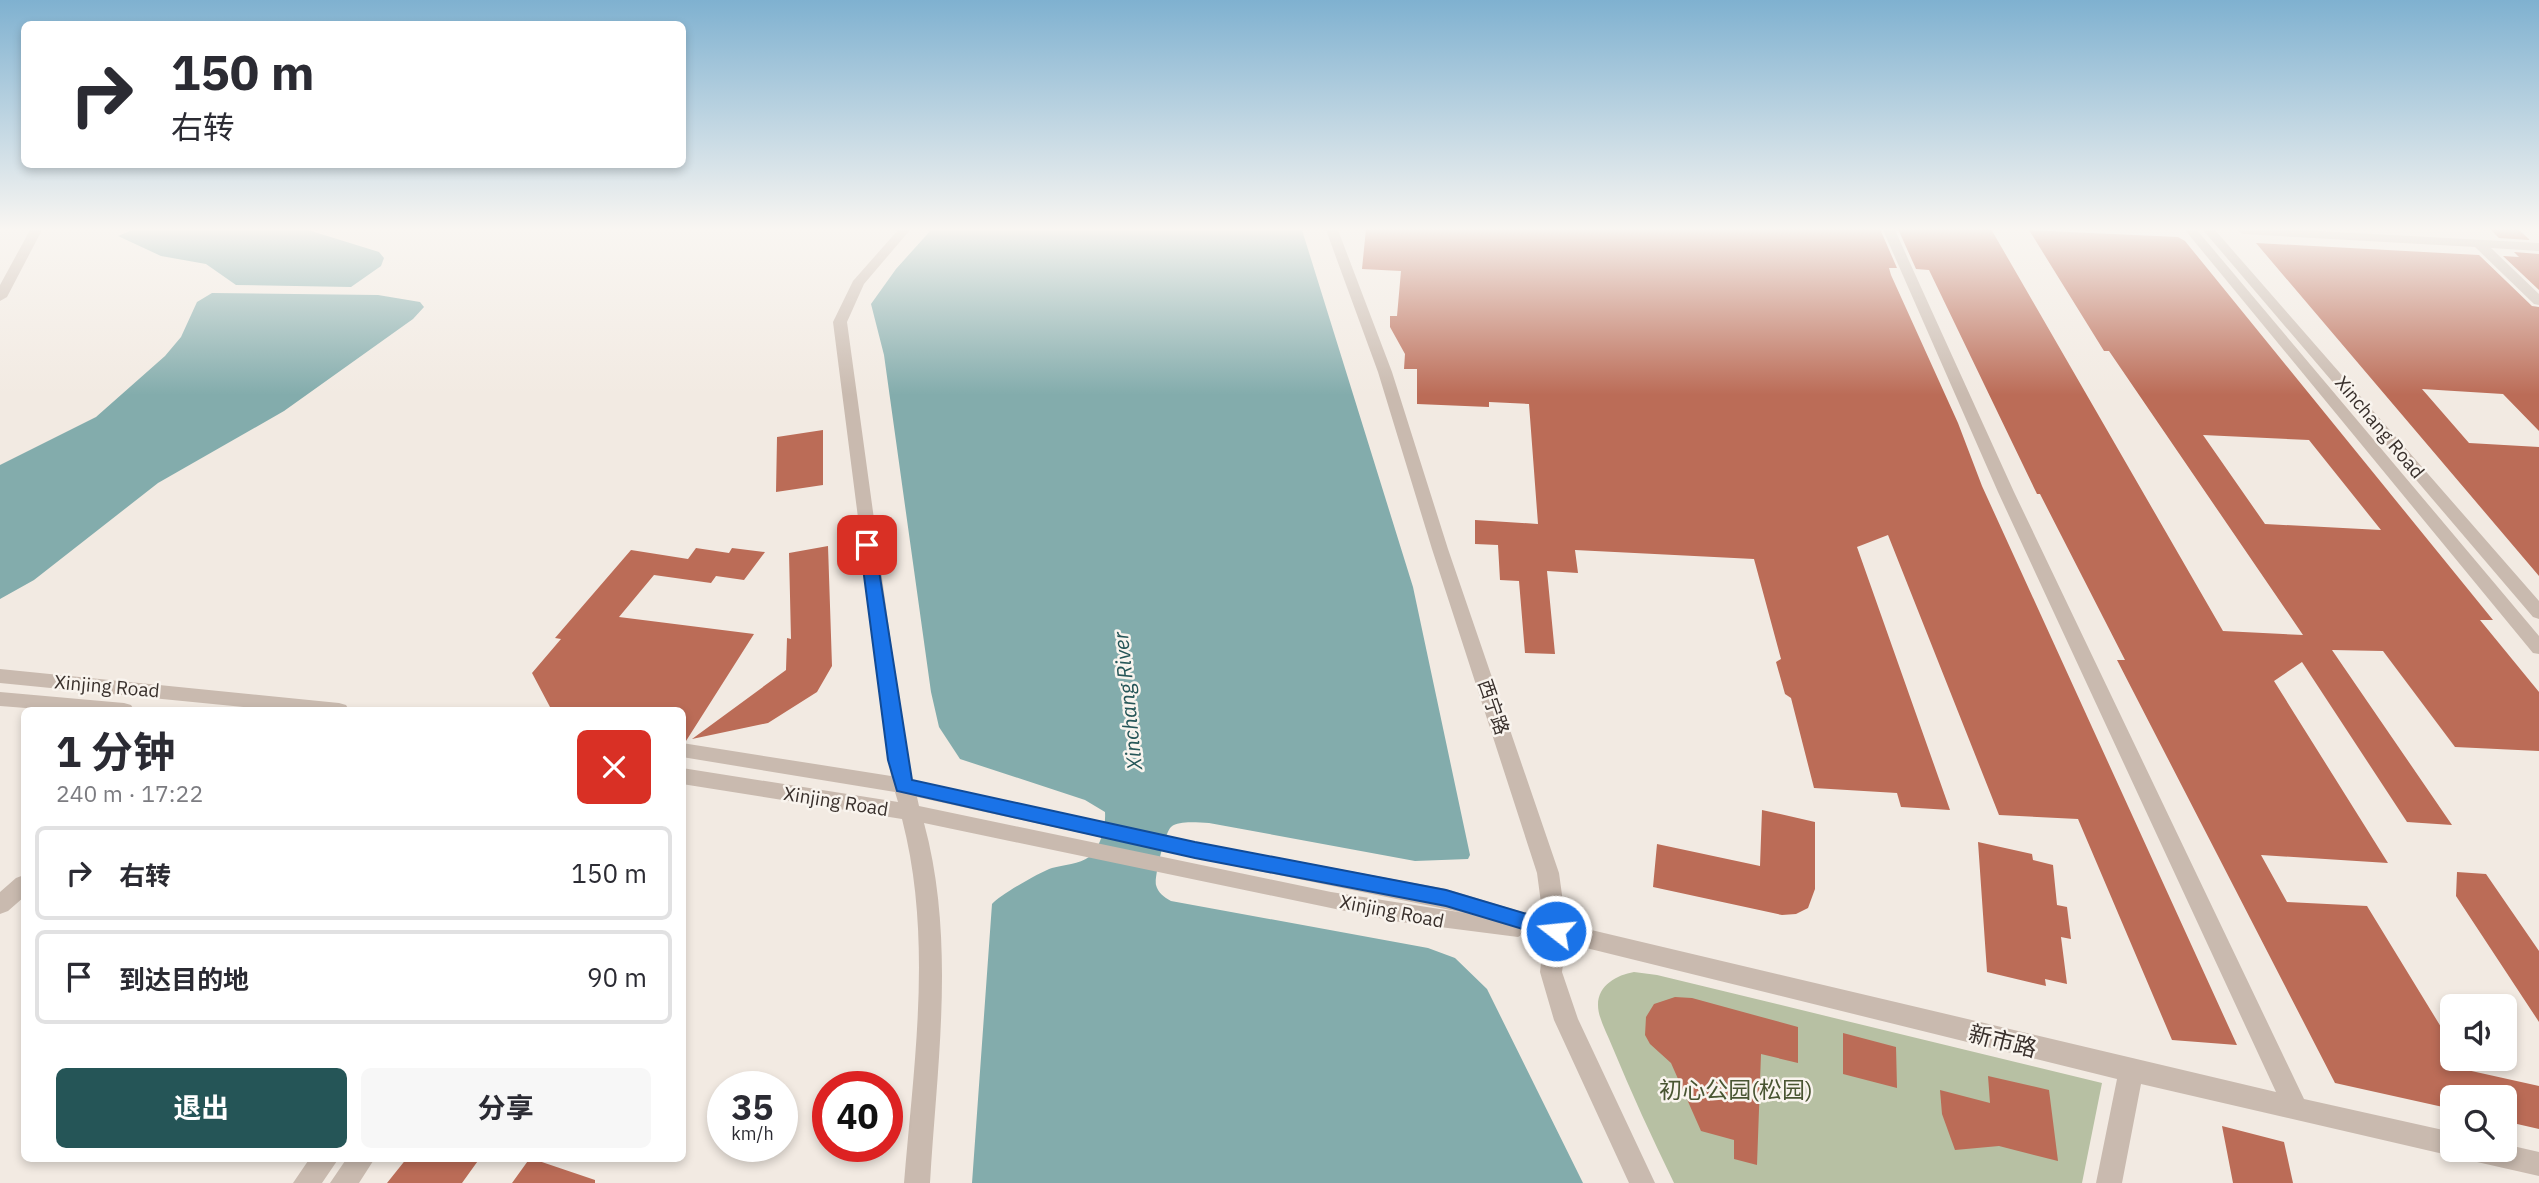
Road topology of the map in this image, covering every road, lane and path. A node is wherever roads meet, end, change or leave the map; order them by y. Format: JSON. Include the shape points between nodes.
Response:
{"nodes":[{"id":1,"x":856,"y":285,"type":"edge"},
{"id":2,"x":1353,"y":285,"type":"edge"},
{"id":3,"x":1914,"y":285,"type":"edge"},
{"id":4,"x":2238,"y":285,"type":"edge"},
{"id":5,"x":2257,"y":285,"type":"edge"},
{"id":6,"x":2524,"y":285,"type":"edge"},
{"id":7,"x":2539,"y":301,"type":"edge"},
{"id":8,"x":2539,"y":614,"type":"edge"},
{"id":9,"x":2539,"y":648,"type":"edge"},
{"id":10,"x":0,"y":676,"type":"edge"},
{"id":11,"x":0,"y":699,"type":"edge"},
{"id":12,"x":90,"y":707,"type":"edge"},
{"id":13,"x":309,"y":707,"type":"edge"},
{"id":14,"x":686,"y":756,"type":"edge"},
{"id":15,"x":686,"y":777,"type":"edge"},
{"id":16,"x":904,"y":786,"type":"junction"},
{"id":17,"x":911,"y":813,"type":"junction"},
{"id":18,"x":21,"y":887,"type":"edge"},
{"id":19,"x":0,"y":905,"type":"edge"},
{"id":20,"x":1556,"y":931,"type":"junction"},
{"id":21,"x":2131,"y":1071,"type":"junction"},
{"id":22,"x":2296,"y":1109,"type":"junction"},
{"id":23,"x":2440,"y":1141,"type":"edge"},
{"id":24,"x":2517,"y":1159,"type":"edge"},
{"id":25,"x":324,"y":1162,"type":"edge"},
{"id":26,"x":359,"y":1162,"type":"edge"},
{"id":27,"x":2539,"y":1164,"type":"edge"},
{"id":28,"x":306,"y":1183,"type":"edge"},
{"id":29,"x":343,"y":1183,"type":"edge"},
{"id":30,"x":917,"y":1183,"type":"edge"},
{"id":31,"x":1642,"y":1183,"type":"edge"},
{"id":32,"x":2109,"y":1183,"type":"edge"}],
"edges":[{"from":1,"to":16,"type":"street","via":[[840,322]]},
{"from":2,"to":20,"type":"street","name":"西宁路","via":[[1537,837],[1548,873]]},
{"from":3,"to":22,"type":"street","via":[[2006,492]]},
{"from":4,"to":9,"type":"street","name":"Xinchang Road"},
{"from":5,"to":8,"type":"street","name":"Xinchang Road"},
{"from":6,"to":7,"type":"street"},
{"from":10,"to":13,"type":"street","name":"Xinjing Road"},
{"from":11,"to":12,"type":"street","name":"Xinjing Road"},
{"from":14,"to":16,"type":"street","name":"Xinjing Road"},
{"from":15,"to":17,"type":"street","name":"Xinjing Road"},
{"from":16,"to":17,"type":"street"},
{"from":16,"to":20,"type":"street","name":"Xinjing Road","via":[[1195,850],[1446,898]]},
{"from":17,"to":20,"type":"street","name":"Xinjing Road","via":[[1444,921]]},
{"from":17,"to":30,"type":"street","via":[[923,859],[932,971]]},
{"from":18,"to":19,"type":"street"},
{"from":20,"to":21,"type":"street","name":"新市路"},
{"from":20,"to":31,"type":"street","name":"西宁路","via":[[1551,971],[1566,1020]]},
{"from":21,"to":22,"type":"street","name":"新市路"},
{"from":21,"to":32,"type":"street"},
{"from":22,"to":23,"type":"street","name":"新市路"},
{"from":24,"to":27,"type":"street"},
{"from":25,"to":28,"type":"street"},
{"from":26,"to":29,"type":"street"}]}
